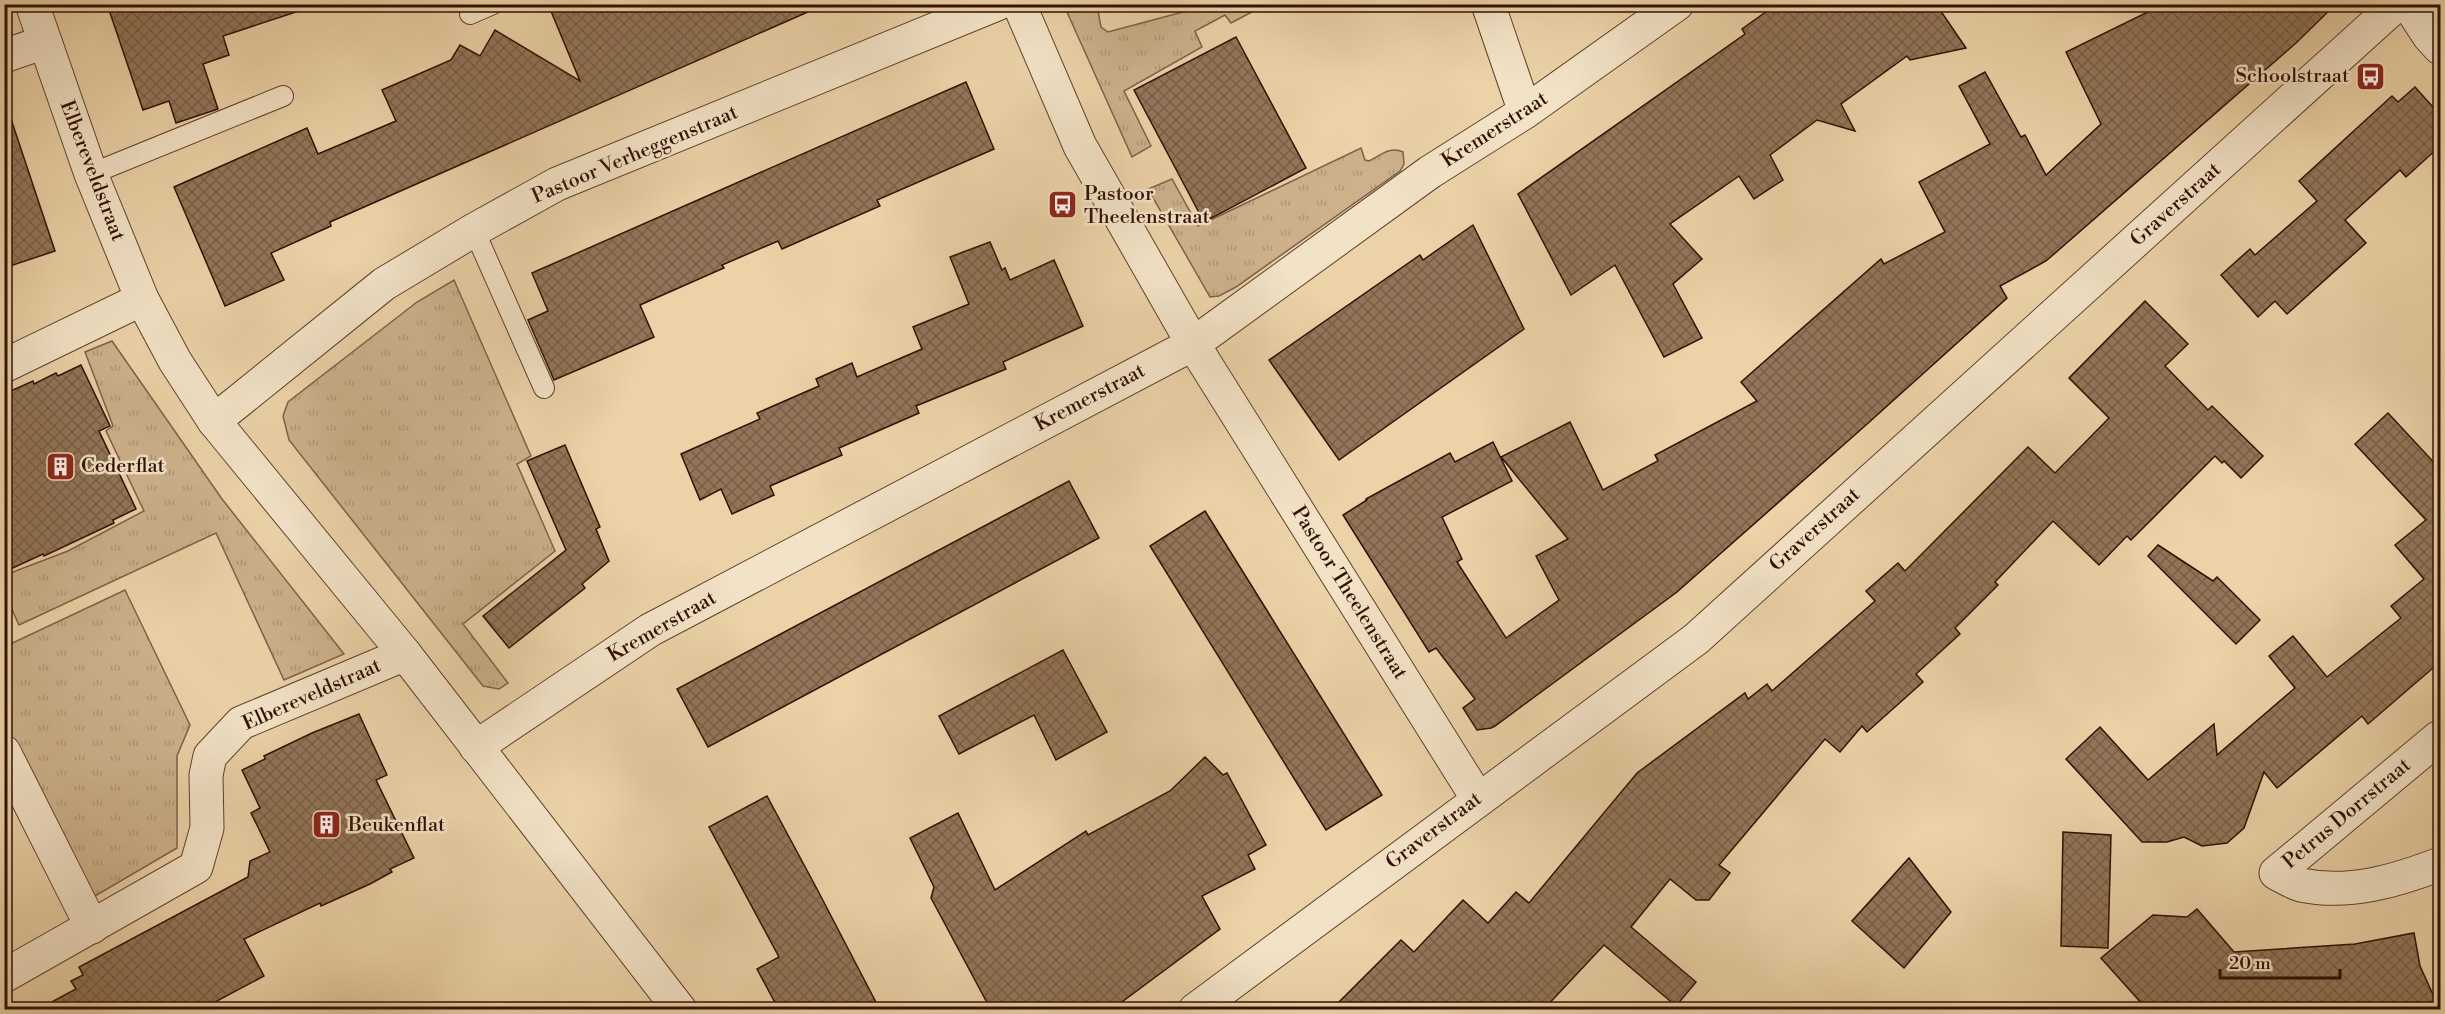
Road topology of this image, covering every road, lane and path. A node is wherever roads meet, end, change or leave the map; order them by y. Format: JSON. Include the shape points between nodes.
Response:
{"nodes":[{"id":1,"x":32,"y":4,"type":"edge"},
{"id":2,"x":493,"y":4,"type":"edge"},
{"id":3,"x":997,"y":4,"type":"edge"},
{"id":4,"x":1019,"y":4,"type":"edge"},
{"id":5,"x":1488,"y":4,"type":"edge"},
{"id":6,"x":1677,"y":4,"type":"edge"},
{"id":7,"x":2397,"y":4,"type":"edge"},
{"id":8,"x":2408,"y":4,"type":"edge"},
{"id":9,"x":470,"y":15,"type":"dead end"},
{"id":10,"x":45,"y":42,"type":"junction"},
{"id":11,"x":2440,"y":48,"type":"edge"},
{"id":12,"x":4,"y":56,"type":"edge"},
{"id":13,"x":283,"y":96,"type":"dead end"},
{"id":14,"x":1525,"y":112,"type":"junction"},
{"id":15,"x":91,"y":174,"type":"junction"},
{"id":16,"x":474,"y":230,"type":"junction"},
{"id":17,"x":142,"y":299,"type":"junction"},
{"id":18,"x":1194,"y":344,"type":"junction"},
{"id":19,"x":4,"y":366,"type":"edge"},
{"id":20,"x":544,"y":388,"type":"dead end"},
{"id":21,"x":214,"y":421,"type":"junction"},
{"id":22,"x":405,"y":654,"type":"junction"},
{"id":23,"x":2440,"y":738,"type":"edge"},
{"id":24,"x":476,"y":747,"type":"junction"},
{"id":25,"x":4,"y":752,"type":"edge"},
{"id":26,"x":1478,"y":799,"type":"junction"},
{"id":27,"x":2440,"y":864,"type":"edge"},
{"id":28,"x":92,"y":927,"type":"junction"},
{"id":29,"x":4,"y":976,"type":"edge"},
{"id":30,"x":677,"y":1009,"type":"edge"},
{"id":31,"x":1195,"y":1010,"type":"edge"}],
"edges":[{"from":1,"to":10,"type":"street","name":"Elbereveldstraat"},
{"from":2,"to":9,"type":"lane"},
{"from":3,"to":16,"type":"street","name":"Pastoor Verheggenstraat","via":[[558,184]]},
{"from":4,"to":18,"type":"street","name":"Pastoor Theelenstraat","via":[[1080,146]]},
{"from":5,"to":14,"type":"street"},
{"from":6,"to":14,"type":"street","name":"Kremerstraat"},
{"from":7,"to":26,"type":"street","name":"Graverstraat","via":[[1696,639]]},
{"from":8,"to":11,"type":"street"},
{"from":10,"to":12,"type":"street"},
{"from":10,"to":15,"type":"street","name":"Elbereveldstraat"},
{"from":13,"to":15,"type":"lane"},
{"from":14,"to":18,"type":"street","name":"Kremerstraat","via":[[1430,172]]},
{"from":15,"to":17,"type":"street","name":"Elbereveldstraat"},
{"from":16,"to":20,"type":"lane"},
{"from":16,"to":21,"type":"street","name":"Pastoor Verheggenstraat","via":[[384,284]]},
{"from":17,"to":19,"type":"street"},
{"from":17,"to":21,"type":"street","name":"Elbereveldstraat","via":[[175,361]]},
{"from":18,"to":24,"type":"street","name":"Kremerstraat","via":[[650,630]]},
{"from":18,"to":26,"type":"street","name":"Pastoor Theelenstraat"},
{"from":21,"to":22,"type":"street","name":"Elbereveldstraat"},
{"from":22,"to":24,"type":"street","name":"Elbereveldstraat"},
{"from":22,"to":28,"type":"street","name":"Elbereveldstraat","via":[[241,723],[210,756],[206,775],[207,828],[196,867]]},
{"from":23,"to":27,"type":"street","name":"Petrus Dorrstraat","via":[[2276,873],[2299,885],[2336,889],[2394,881]]},
{"from":24,"to":30,"type":"street","name":"Elbereveldstraat"},
{"from":25,"to":28,"type":"street"},
{"from":26,"to":31,"type":"street","name":"Graverstraat"},
{"from":28,"to":29,"type":"street","name":"Elbereveldstraat"}]}
